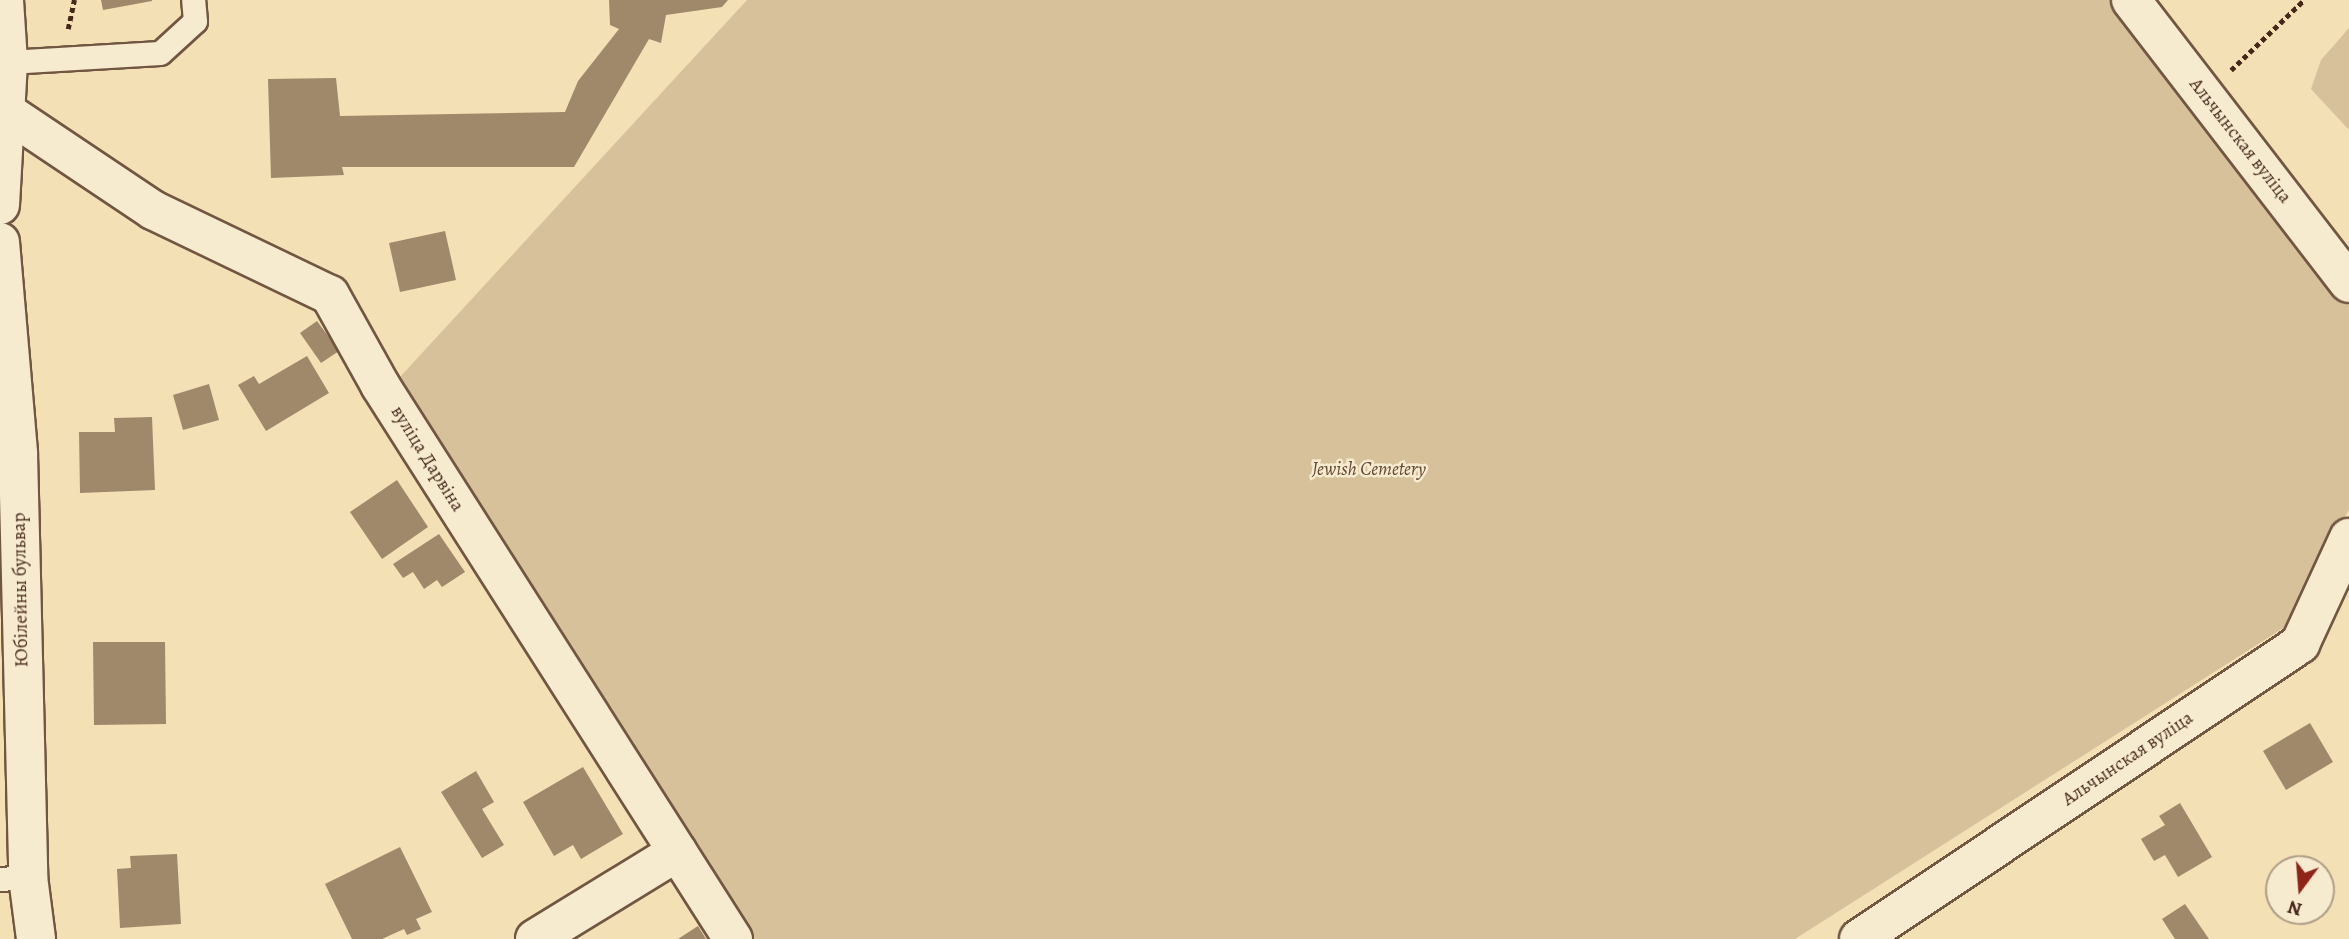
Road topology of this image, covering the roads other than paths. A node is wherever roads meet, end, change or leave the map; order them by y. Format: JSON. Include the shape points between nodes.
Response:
{"nodes":[{"id":1,"x":4,"y":0,"type":"edge"},
{"id":2,"x":193,"y":0,"type":"edge"},
{"id":3,"x":2131,"y":0,"type":"edge"},
{"id":4,"x":8,"y":62,"type":"junction"},
{"id":5,"x":2,"y":109,"type":"junction"},
{"id":6,"x":0,"y":205,"type":"edge"},
{"id":7,"x":0,"y":242,"type":"edge"},
{"id":8,"x":2349,"y":283,"type":"edge"},
{"id":9,"x":18,"y":454,"type":"junction"},
{"id":10,"x":0,"y":490,"type":"edge"},
{"id":11,"x":2349,"y":538,"type":"edge"},
{"id":12,"x":677,"y":852,"type":"junction"},
{"id":13,"x":9,"y":883,"type":"edge"},
{"id":14,"x":36,"y":939,"type":"edge"},
{"id":15,"x":535,"y":939,"type":"edge"},
{"id":16,"x":733,"y":939,"type":"edge"},
{"id":17,"x":1859,"y":939,"type":"edge"}],
"edges":[{"from":1,"to":4,"type":"street"},
{"from":2,"to":4,"type":"lane","via":[[195,21],[160,53]]},
{"from":3,"to":8,"type":"street","name":"Альчынская вуліца"},
{"from":4,"to":5,"type":"street"},
{"from":5,"to":6,"type":"street"},
{"from":5,"to":12,"type":"street","name":"вуліца Дарвіна","via":[[153,209],[330,295],[380,385]]},
{"from":7,"to":9,"type":"street","name":"Юбілейны бульвар"},
{"from":9,"to":10,"type":"lane"},
{"from":9,"to":13,"type":"street","name":"Юбілейны бульвар"},
{"from":11,"to":17,"type":"street","name":"Альчынская вуліца","via":[[2300,644]]},
{"from":12,"to":15,"type":"street"},
{"from":12,"to":16,"type":"street","name":"вуліца Дарвіна"},
{"from":13,"to":14,"type":"street","name":"Юбілейны бульвар"}]}
